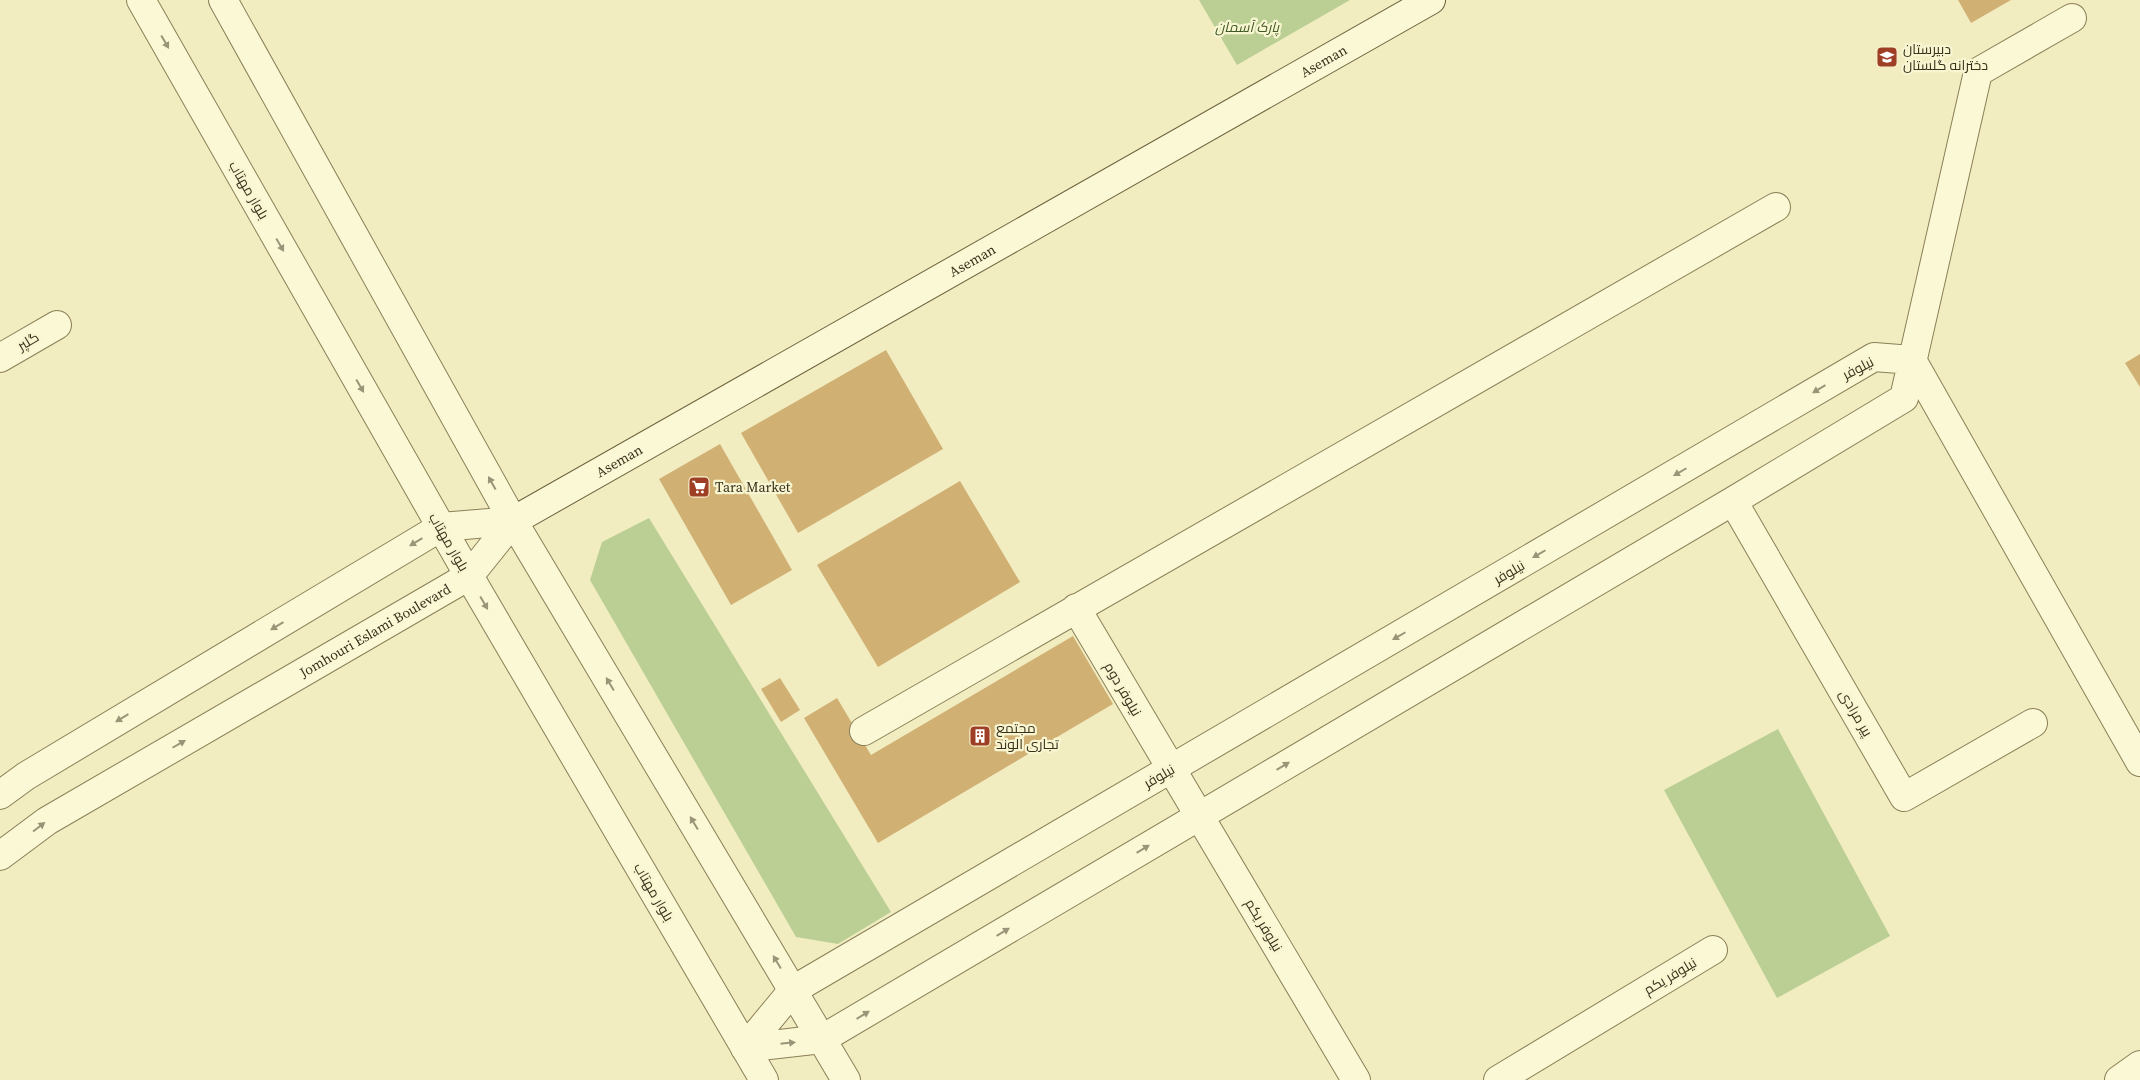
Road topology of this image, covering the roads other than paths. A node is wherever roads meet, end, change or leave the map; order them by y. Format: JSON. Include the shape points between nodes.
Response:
{"nodes":[{"id":1,"x":141,"y":0,"type":"edge"},
{"id":2,"x":223,"y":0,"type":"edge"},
{"id":3,"x":1431,"y":0,"type":"edge"},
{"id":4,"x":2072,"y":18,"type":"dead end"},
{"id":5,"x":1776,"y":208,"type":"dead end"},
{"id":6,"x":56,"y":325,"type":"dead end"},
{"id":7,"x":0,"y":358,"type":"edge"},
{"id":8,"x":1912,"y":360,"type":"junction"},
{"id":9,"x":1733,"y":501,"type":"junction"},
{"id":10,"x":513,"y":521,"type":"junction"},
{"id":11,"x":441,"y":527,"type":"junction"},
{"id":12,"x":469,"y":576,"type":"junction"},
{"id":13,"x":1076,"y":608,"type":"junction"},
{"id":14,"x":2032,"y":723,"type":"dead end"},
{"id":15,"x":864,"y":731,"type":"dead end"},
{"id":16,"x":2140,"y":762,"type":"edge"},
{"id":17,"x":1171,"y":770,"type":"junction"},
{"id":18,"x":0,"y":795,"type":"edge"},
{"id":19,"x":1199,"y":816,"type":"junction"},
{"id":20,"x":0,"y":856,"type":"edge"},
{"id":21,"x":1713,"y":950,"type":"dead end"},
{"id":22,"x":794,"y":990,"type":"junction"},
{"id":23,"x":822,"y":1039,"type":"junction"},
{"id":24,"x":745,"y":1048,"type":"junction"},
{"id":25,"x":2140,"y":1065,"type":"edge"},
{"id":26,"x":764,"y":1080,"type":"edge"},
{"id":27,"x":846,"y":1080,"type":"edge"},
{"id":28,"x":1356,"y":1080,"type":"edge"},
{"id":29,"x":1498,"y":1080,"type":"edge"},
{"id":30,"x":2120,"y":1080,"type":"edge"}],
"edges":[{"from":1,"to":11,"type":"street","name":"بلوار مهتاب","one_way":true},
{"from":10,"to":2,"type":"street","one_way":true},
{"from":3,"to":10,"type":"street","name":"Aseman"},
{"from":4,"to":8,"type":"street","via":[[1978,72]]},
{"from":5,"to":13,"type":"street"},
{"from":6,"to":7,"type":"street","name":"گلپر"},
{"from":8,"to":9,"type":"street","via":[[1904,398]]},
{"from":8,"to":16,"type":"street"},
{"from":8,"to":17,"type":"street","name":"نیلوفر","one_way":true,"via":[[1874,357]]},
{"from":9,"to":14,"type":"street","name":"پیر مرادی","via":[[1904,797]]},
{"from":19,"to":9,"type":"street","one_way":true},
{"from":10,"to":11,"type":"street"},
{"from":10,"to":12,"type":"street","name":"Jomhouri Eslami Boulevard"},
{"from":22,"to":10,"type":"street","one_way":true},
{"from":11,"to":12,"type":"street","name":"بلوار مهتاب"},
{"from":11,"to":18,"type":"street","one_way":true,"via":[[26,776]]},
{"from":20,"to":12,"type":"street","name":"Jomhouri Eslami Boulevard","one_way":true,"via":[[47,821]]},
{"from":12,"to":24,"type":"street","name":"بلوار مهتاب","one_way":true},
{"from":13,"to":15,"type":"street"},
{"from":13,"to":17,"type":"street","name":"نیلوفر دوم"},
{"from":17,"to":19,"type":"street","name":"نیلوفر یکم"},
{"from":17,"to":22,"type":"street","name":"نیلوفر"},
{"from":23,"to":19,"type":"street","one_way":true},
{"from":19,"to":28,"type":"street","name":"نیلوفر یکم"},
{"from":21,"to":29,"type":"street","name":"نیلوفر یکم"},
{"from":22,"to":23,"type":"street"},
{"from":22,"to":24,"type":"street","name":"نیلوفر"},
{"from":24,"to":23,"type":"street","one_way":true},
{"from":23,"to":27,"type":"street"},
{"from":24,"to":26,"type":"street","name":"بلوار مهتاب"},
{"from":25,"to":30,"type":"street"}]}
